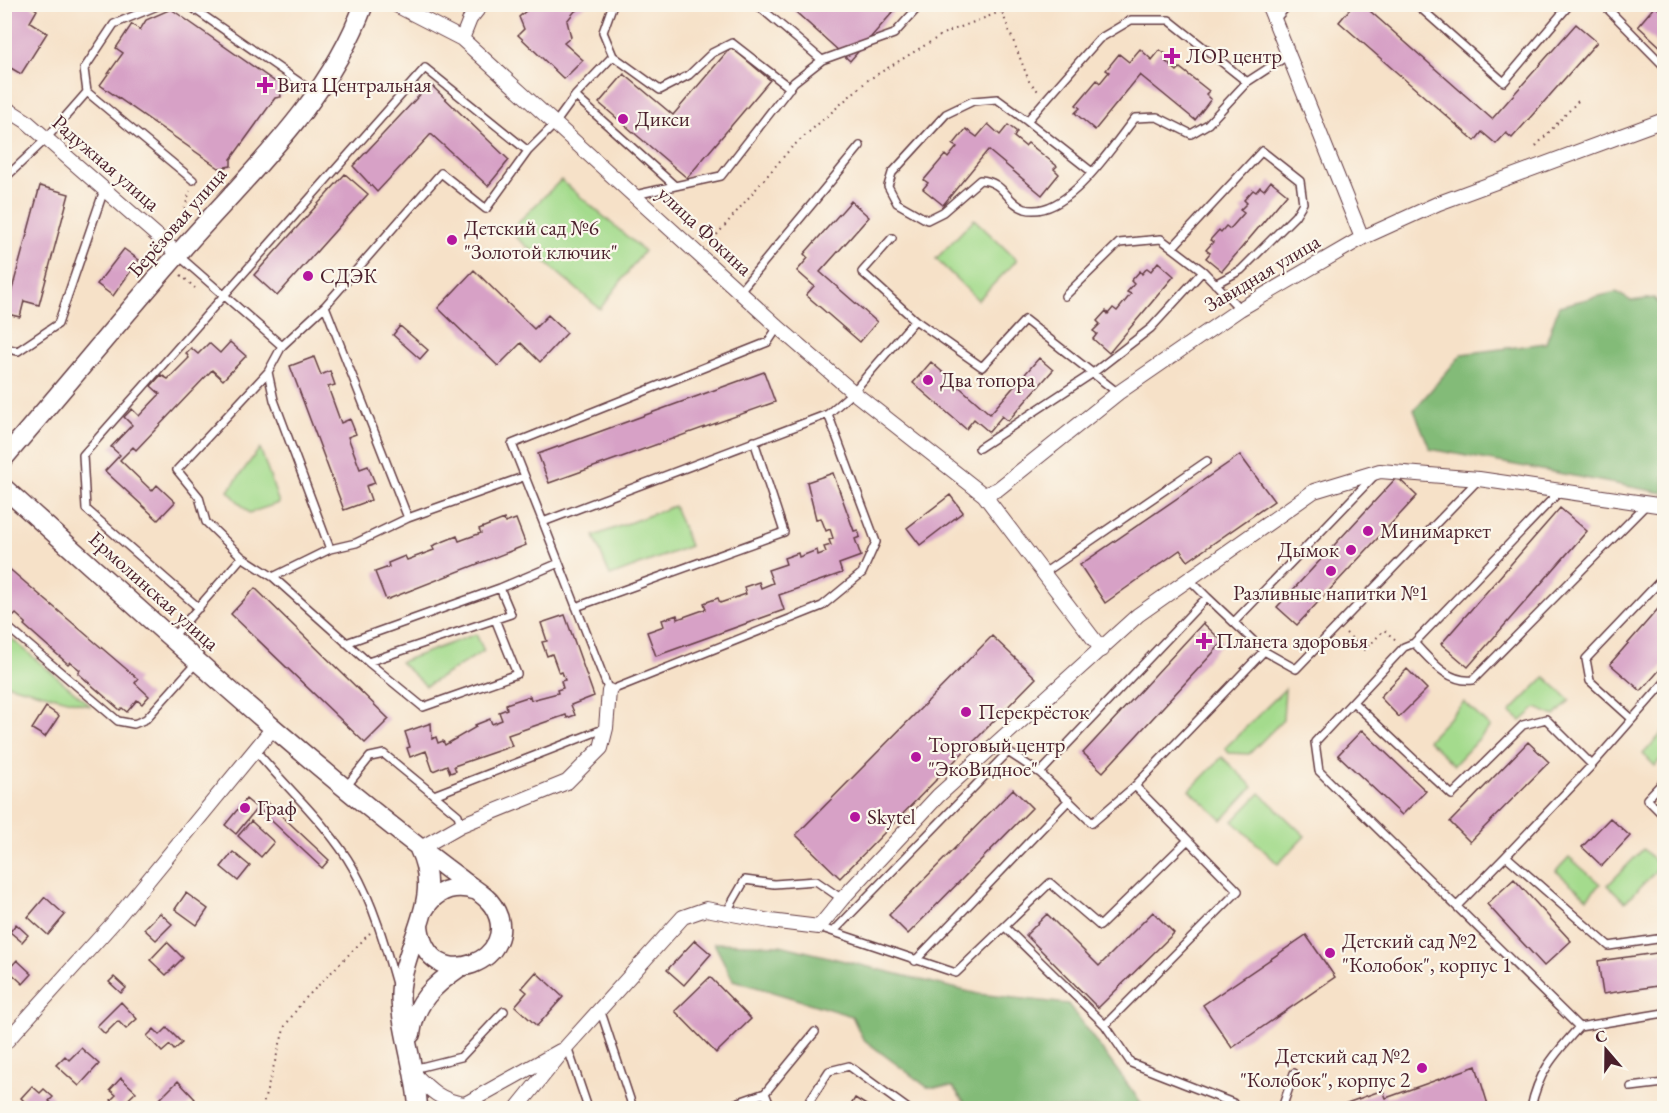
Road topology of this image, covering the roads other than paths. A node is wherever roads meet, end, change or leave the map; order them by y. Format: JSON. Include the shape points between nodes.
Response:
{"nodes":[{"id":1,"x":162,"y":4,"type":"edge"},
{"id":2,"x":187,"y":4,"type":"edge"},
{"id":3,"x":364,"y":4,"type":"edge"},
{"id":4,"x":394,"y":4,"type":"edge"},
{"id":5,"x":482,"y":4,"type":"edge"},
{"id":6,"x":613,"y":4,"type":"edge"},
{"id":7,"x":756,"y":4,"type":"edge"},
{"id":8,"x":921,"y":4,"type":"edge"},
{"id":9,"x":1268,"y":4,"type":"edge"},
{"id":10,"x":1289,"y":4,"type":"edge"},
{"id":11,"x":1416,"y":4,"type":"edge"},
{"id":12,"x":1570,"y":4,"type":"edge"},
{"id":13,"x":1603,"y":4,"type":"edge"},
{"id":14,"x":1274,"y":21,"type":"junction"},
{"id":15,"x":462,"y":39,"type":"junction"},
{"id":16,"x":612,"y":56,"type":"junction"},
{"id":17,"x":1287,"y":56,"type":"junction"},
{"id":18,"x":822,"y":60,"type":"junction"},
{"id":19,"x":1665,"y":66,"type":"edge"},
{"id":20,"x":1247,"y":81,"type":"junction"},
{"id":21,"x":790,"y":88,"type":"junction"},
{"id":22,"x":87,"y":92,"type":"junction"},
{"id":23,"x":317,"y":94,"type":"junction"},
{"id":24,"x":575,"y":96,"type":"junction"},
{"id":25,"x":4,"y":107,"type":"edge"},
{"id":26,"x":1665,"y":120,"type":"edge"},
{"id":27,"x":1027,"y":121,"type":"junction"},
{"id":28,"x":554,"y":124,"type":"junction"},
{"id":29,"x":45,"y":140,"type":"junction"},
{"id":30,"x":860,"y":146,"type":"dead end"},
{"id":31,"x":528,"y":151,"type":"junction"},
{"id":32,"x":1092,"y":172,"type":"junction"},
{"id":33,"x":4,"y":179,"type":"edge"},
{"id":34,"x":193,"y":180,"type":"road end"},
{"id":35,"x":675,"y":186,"type":"junction"},
{"id":36,"x":104,"y":189,"type":"junction"},
{"id":37,"x":635,"y":195,"type":"junction"},
{"id":38,"x":892,"y":238,"type":"dead end"},
{"id":39,"x":1362,"y":238,"type":"junction"},
{"id":40,"x":1173,"y":247,"type":"junction"},
{"id":41,"x":177,"y":263,"type":"junction"},
{"id":42,"x":1203,"y":271,"type":"junction"},
{"id":43,"x":1215,"y":284,"type":"junction"},
{"id":44,"x":739,"y":292,"type":"junction"},
{"id":45,"x":225,"y":296,"type":"junction"},
{"id":46,"x":1065,"y":296,"type":"dead end"},
{"id":47,"x":325,"y":306,"type":"junction"},
{"id":48,"x":1240,"y":309,"type":"junction"},
{"id":49,"x":915,"y":320,"type":"junction"},
{"id":50,"x":778,"y":327,"type":"junction"},
{"id":51,"x":282,"y":346,"type":"junction"},
{"id":52,"x":4,"y":348,"type":"edge"},
{"id":53,"x":268,"y":372,"type":"junction"},
{"id":54,"x":1093,"y":373,"type":"junction"},
{"id":55,"x":853,"y":392,"type":"junction"},
{"id":56,"x":1118,"y":393,"type":"junction"},
{"id":57,"x":828,"y":414,"type":"junction"},
{"id":58,"x":754,"y":441,"type":"junction"},
{"id":59,"x":980,"y":448,"type":"dead end"},
{"id":60,"x":4,"y":458,"type":"edge"},
{"id":61,"x":1207,"y":461,"type":"dead end"},
{"id":62,"x":1380,"y":471,"type":"junction"},
{"id":63,"x":523,"y":477,"type":"junction"},
{"id":64,"x":1479,"y":480,"type":"junction"},
{"id":65,"x":4,"y":488,"type":"edge"},
{"id":66,"x":1560,"y":490,"type":"junction"},
{"id":67,"x":984,"y":495,"type":"junction"},
{"id":68,"x":1648,"y":503,"type":"junction"},
{"id":69,"x":1665,"y":506,"type":"edge"},
{"id":70,"x":408,"y":518,"type":"junction"},
{"id":71,"x":543,"y":522,"type":"junction"},
{"id":72,"x":330,"y":549,"type":"junction"},
{"id":73,"x":242,"y":557,"type":"junction"},
{"id":74,"x":559,"y":563,"type":"junction"},
{"id":75,"x":1043,"y":574,"type":"junction"},
{"id":76,"x":273,"y":577,"type":"junction"},
{"id":77,"x":1665,"y":577,"type":"edge"},
{"id":78,"x":1188,"y":578,"type":"junction"},
{"id":79,"x":500,"y":588,"type":"junction"},
{"id":80,"x":1207,"y":597,"type":"junction"},
{"id":81,"x":576,"y":607,"type":"junction"},
{"id":82,"x":199,"y":608,"type":"junction"},
{"id":83,"x":495,"y":619,"type":"junction"},
{"id":84,"x":1235,"y":621,"type":"junction"},
{"id":85,"x":4,"y":624,"type":"edge"},
{"id":86,"x":172,"y":638,"type":"junction"},
{"id":87,"x":346,"y":643,"type":"junction"},
{"id":88,"x":1414,"y":643,"type":"junction"},
{"id":89,"x":1102,"y":650,"type":"junction"},
{"id":90,"x":1264,"y":651,"type":"junction"},
{"id":91,"x":198,"y":661,"type":"junction"},
{"id":92,"x":368,"y":662,"type":"junction"},
{"id":93,"x":1665,"y":683,"type":"edge"},
{"id":94,"x":609,"y":691,"type":"junction"},
{"id":95,"x":1354,"y":703,"type":"junction"},
{"id":96,"x":1631,"y":718,"type":"junction"},
{"id":97,"x":273,"y":728,"type":"junction"},
{"id":98,"x":606,"y":728,"type":"junction"},
{"id":99,"x":256,"y":751,"type":"junction"},
{"id":100,"x":1592,"y":765,"type":"junction"},
{"id":101,"x":1040,"y":772,"type":"junction"},
{"id":102,"x":1665,"y":781,"type":"edge"},
{"id":103,"x":1135,"y":786,"type":"junction"},
{"id":104,"x":344,"y":789,"type":"junction"},
{"id":105,"x":434,"y":795,"type":"junction"},
{"id":106,"x":1069,"y":800,"type":"junction"},
{"id":107,"x":1665,"y":816,"type":"edge"},
{"id":108,"x":461,"y":825,"type":"junction"},
{"id":109,"x":1188,"y":840,"type":"junction"},
{"id":110,"x":419,"y":849,"type":"junction"},
{"id":111,"x":1506,"y":856,"type":"junction"},
{"id":112,"x":476,"y":891,"type":"junction"},
{"id":113,"x":842,"y":899,"type":"junction"},
{"id":114,"x":1458,"y":905,"type":"junction"},
{"id":115,"x":726,"y":913,"type":"junction"},
{"id":116,"x":421,"y":919,"type":"junction"},
{"id":117,"x":819,"y":927,"type":"junction"},
{"id":118,"x":1006,"y":928,"type":"junction"},
{"id":119,"x":834,"y":930,"type":"junction"},
{"id":120,"x":1665,"y":938,"type":"edge"},
{"id":121,"x":915,"y":961,"type":"junction"},
{"id":122,"x":460,"y":967,"type":"junction"},
{"id":123,"x":401,"y":1004,"type":"junction"},
{"id":124,"x":600,"y":1009,"type":"junction"},
{"id":125,"x":504,"y":1011,"type":"dead end"},
{"id":126,"x":1665,"y":1013,"type":"edge"},
{"id":127,"x":1105,"y":1025,"type":"junction"},
{"id":128,"x":1579,"y":1027,"type":"junction"},
{"id":129,"x":815,"y":1032,"type":"dead end"},
{"id":130,"x":4,"y":1044,"type":"edge"},
{"id":131,"x":409,"y":1045,"type":"junction"},
{"id":132,"x":567,"y":1046,"type":"junction"},
{"id":133,"x":413,"y":1072,"type":"junction"},
{"id":134,"x":1294,"y":1073,"type":"dead end"},
{"id":135,"x":1665,"y":1083,"type":"edge"},
{"id":136,"x":1631,"y":1087,"type":"dead end"},
{"id":137,"x":765,"y":1094,"type":"junction"},
{"id":138,"x":461,"y":1106,"type":"edge"},
{"id":139,"x":418,"y":1108,"type":"edge"},
{"id":140,"x":517,"y":1108,"type":"edge"},
{"id":141,"x":588,"y":1108,"type":"edge"},
{"id":142,"x":633,"y":1108,"type":"edge"},
{"id":143,"x":722,"y":1108,"type":"edge"},
{"id":144,"x":771,"y":1108,"type":"edge"},
{"id":145,"x":805,"y":1108,"type":"edge"},
{"id":146,"x":907,"y":1108,"type":"edge"},
{"id":147,"x":1236,"y":1108,"type":"edge"},
{"id":148,"x":1282,"y":1108,"type":"edge"},
{"id":149,"x":1531,"y":1108,"type":"edge"}],
"edges":[{"from":1,"to":22,"type":"lane","via":[[114,24],[84,69]]},
{"from":2,"to":23,"type":"lane"},
{"from":3,"to":23,"type":"street","name":"Берёзовая улица","via":[[353,35]]},
{"from":4,"to":15,"type":"street","name":"улица Фокина"},
{"from":5,"to":15,"type":"street"},
{"from":6,"to":16,"type":"lane","via":[[603,32]]},
{"from":7,"to":18,"type":"lane"},
{"from":8,"to":18,"type":"lane","via":[[894,34]]},
{"from":9,"to":14,"type":"street"},
{"from":10,"to":14,"type":"lane"},
{"from":11,"to":12,"type":"lane","via":[[1504,82]]},
{"from":13,"to":19,"type":"lane"},
{"from":14,"to":17,"type":"street"},
{"from":15,"to":28,"type":"street","name":"улица Фокина"},
{"from":16,"to":21,"type":"lane","via":[[660,90],[689,75],[712,52],[732,43]]},
{"from":16,"to":24,"type":"lane"},
{"from":17,"to":20,"type":"lane"},
{"from":17,"to":39,"type":"street"},
{"from":18,"to":21,"type":"lane"},
{"from":20,"to":27,"type":"lane","via":[[1169,20],[1131,20],[1099,39]]},
{"from":20,"to":32,"type":"lane","via":[[1208,124],[1191,134],[1157,117],[1136,118]]},
{"from":21,"to":35,"type":"lane","via":[[721,176]]},
{"from":22,"to":29,"type":"lane"},
{"from":22,"to":34,"type":"lane"},
{"from":23,"to":41,"type":"street","name":"Берёзовая улица"},
{"from":24,"to":28,"type":"lane"},
{"from":24,"to":35,"type":"lane"},
{"from":25,"to":29,"type":"street","name":"Радужная улица"},
{"from":26,"to":39,"type":"street","name":"Завидная улица","via":[[1489,189],[1438,203]]},
{"from":27,"to":32,"type":"lane"},
{"from":27,"to":32,"type":"lane","via":[[997,99],[973,101],[946,114],[892,173],[888,186],[897,203],[927,220],[943,212],[980,180],[992,181],[1024,208],[1044,210],[1060,203]]},
{"from":28,"to":31,"type":"lane"},
{"from":28,"to":37,"type":"street","name":"улица Фокина"},
{"from":29,"to":33,"type":"lane"},
{"from":29,"to":36,"type":"street","name":"Радужная улица"},
{"from":30,"to":44,"type":"lane"},
{"from":31,"to":45,"type":"lane","via":[[425,68]]},
{"from":31,"to":47,"type":"lane","via":[[486,209],[441,173]]},
{"from":35,"to":37,"type":"lane"},
{"from":36,"to":41,"type":"street","name":"Радужная улица"},
{"from":36,"to":52,"type":"lane","via":[[58,324],[18,351]]},
{"from":37,"to":44,"type":"street","name":"улица Фокина"},
{"from":38,"to":49,"type":"lane","via":[[862,272]]},
{"from":39,"to":48,"type":"street","name":"Завидная улица"},
{"from":40,"to":42,"type":"lane"},
{"from":40,"to":43,"type":"lane","via":[[1262,151],[1300,181],[1303,203],[1295,216],[1241,270]]},
{"from":40,"to":46,"type":"lane","via":[[1161,239],[1119,243]]},
{"from":41,"to":45,"type":"lane"},
{"from":41,"to":60,"type":"street","name":"Берёзовая улица"},
{"from":42,"to":43,"type":"lane"},
{"from":42,"to":54,"type":"lane","via":[[1151,328]]},
{"from":43,"to":48,"type":"lane"},
{"from":44,"to":50,"type":"street","name":"улица Фокина"},
{"from":45,"to":51,"type":"lane"},
{"from":45,"to":82,"type":"lane","via":[[83,455],[86,509]]},
{"from":47,"to":51,"type":"lane"},
{"from":47,"to":70,"type":"lane"},
{"from":48,"to":56,"type":"street","name":"Завидная улица"},
{"from":49,"to":54,"type":"lane","via":[[982,367],[1025,320]]},
{"from":49,"to":55,"type":"lane"},
{"from":50,"to":55,"type":"street","name":"улица Фокина"},
{"from":50,"to":63,"type":"lane","via":[[768,342],[512,444]]},
{"from":51,"to":53,"type":"lane"},
{"from":53,"to":72,"type":"lane","via":[[274,400]]},
{"from":53,"to":73,"type":"lane","via":[[177,470],[199,498],[206,522]]},
{"from":54,"to":56,"type":"lane"},
{"from":54,"to":59,"type":"lane"},
{"from":55,"to":57,"type":"lane"},
{"from":55,"to":67,"type":"street","name":"улица Фокина"},
{"from":56,"to":67,"type":"street","name":"Завидная улица","via":[[998,489]]},
{"from":57,"to":58,"type":"lane"},
{"from":57,"to":94,"type":"lane","via":[[876,542],[862,573],[822,606]]},
{"from":58,"to":71,"type":"lane"},
{"from":58,"to":81,"type":"lane","via":[[784,532]]},
{"from":61,"to":75,"type":"lane"},
{"from":62,"to":64,"type":"street"},
{"from":62,"to":78,"type":"street","via":[[1314,491]]},
{"from":62,"to":84,"type":"lane"},
{"from":63,"to":70,"type":"lane"},
{"from":63,"to":71,"type":"lane"},
{"from":64,"to":66,"type":"street"},
{"from":64,"to":90,"type":"lane","via":[[1296,669]]},
{"from":65,"to":86,"type":"street","name":"Ермолинская улица"},
{"from":66,"to":68,"type":"street"},
{"from":66,"to":88,"type":"lane"},
{"from":67,"to":75,"type":"street","name":"улица Фокина"},
{"from":68,"to":69,"type":"street"},
{"from":68,"to":88,"type":"lane","via":[[1473,680],[1460,682],[1441,671]]},
{"from":70,"to":72,"type":"lane","via":[[356,543]]},
{"from":71,"to":74,"type":"lane"},
{"from":72,"to":76,"type":"lane"},
{"from":73,"to":76,"type":"lane"},
{"from":73,"to":82,"type":"lane"},
{"from":74,"to":79,"type":"lane"},
{"from":74,"to":81,"type":"lane"},
{"from":75,"to":89,"type":"street","name":"улица Фокина"},
{"from":76,"to":87,"type":"lane"},
{"from":77,"to":96,"type":"lane","via":[[1586,659],[1590,681]]},
{"from":78,"to":80,"type":"lane"},
{"from":78,"to":89,"type":"street","via":[[1138,615]]},
{"from":79,"to":83,"type":"lane","via":[[511,614]]},
{"from":79,"to":87,"type":"lane"},
{"from":80,"to":84,"type":"lane"},
{"from":80,"to":101,"type":"lane"},
{"from":81,"to":94,"type":"lane"},
{"from":82,"to":86,"type":"lane"},
{"from":83,"to":92,"type":"lane"},
{"from":83,"to":92,"type":"lane","via":[[517,674],[423,707]]},
{"from":84,"to":90,"type":"lane"},
{"from":85,"to":91,"type":"lane","via":[[118,721],[128,724],[146,719]]},
{"from":86,"to":91,"type":"street","name":"Ермолинская улица"},
{"from":87,"to":92,"type":"lane"},
{"from":88,"to":95,"type":"lane","via":[[1404,647]]},
{"from":89,"to":113,"type":"street","via":[[938,796]]},
{"from":90,"to":103,"type":"lane"},
{"from":91,"to":97,"type":"street","name":"Ермолинская улица"},
{"from":93,"to":96,"type":"lane"},
{"from":94,"to":98,"type":"street"},
{"from":95,"to":100,"type":"lane","via":[[1452,795],[1523,725],[1546,719]]},
{"from":95,"to":114,"type":"lane","via":[[1315,742],[1319,771]]},
{"from":96,"to":100,"type":"lane"},
{"from":97,"to":99,"type":"street"},
{"from":97,"to":104,"type":"street","name":"Ермолинская улица"},
{"from":98,"to":105,"type":"lane"},
{"from":98,"to":108,"type":"street","via":[[601,748],[567,782]]},
{"from":99,"to":123,"type":"lane","via":[[352,865],[367,894]]},
{"from":99,"to":130,"type":"street"},
{"from":100,"to":111,"type":"lane"},
{"from":101,"to":106,"type":"lane"},
{"from":101,"to":119,"type":"lane","via":[[1008,752]]},
{"from":102,"to":107,"type":"lane","via":[[1647,799]]},
{"from":103,"to":106,"type":"lane","via":[[1092,823]]},
{"from":103,"to":109,"type":"lane"},
{"from":104,"to":105,"type":"lane","via":[[370,757],[384,754]]},
{"from":104,"to":110,"type":"street","name":"Ермолинская улица"},
{"from":105,"to":108,"type":"lane","via":[[458,815]]},
{"from":106,"to":121,"type":"lane"},
{"from":108,"to":110,"type":"street"},
{"from":109,"to":118,"type":"lane","via":[[1100,926],[1050,883]]},
{"from":109,"to":127,"type":"lane","via":[[1238,891]]},
{"from":110,"to":112,"type":"street","name":"Ермолинская улица"},
{"from":110,"to":116,"type":"street","via":[[428,866],[429,881]]},
{"from":111,"to":114,"type":"lane"},
{"from":111,"to":120,"type":"lane","via":[[1609,946]]},
{"from":112,"to":116,"type":"street","via":[[464,887],[439,893],[429,901]]},
{"from":112,"to":122,"type":"street","via":[[494,906],[498,935],[483,960]]},
{"from":113,"to":115,"type":"lane","via":[[816,881],[774,884],[745,880]]},
{"from":113,"to":117,"type":"street"},
{"from":114,"to":128,"type":"lane"},
{"from":115,"to":117,"type":"street"},
{"from":115,"to":124,"type":"street","via":[[706,909],[683,917]]},
{"from":116,"to":122,"type":"street","via":[[421,939],[431,956],[448,966]]},
{"from":116,"to":123,"type":"street","via":[[401,985]]},
{"from":117,"to":119,"type":"lane"},
{"from":118,"to":121,"type":"lane","via":[[956,974]]},
{"from":118,"to":127,"type":"lane"},
{"from":119,"to":121,"type":"lane"},
{"from":122,"to":131,"type":"street","via":[[439,981],[423,999],[413,1018]]},
{"from":123,"to":131,"type":"street"},
{"from":124,"to":132,"type":"street"},
{"from":124,"to":142,"type":"lane"},
{"from":125,"to":133,"type":"lane","via":[[461,1057]]},
{"from":126,"to":128,"type":"lane"},
{"from":127,"to":147,"type":"lane","via":[[1131,1063],[1233,1103]]},
{"from":128,"to":149,"type":"lane","via":[[1542,1072]]},
{"from":129,"to":137,"type":"lane"},
{"from":131,"to":133,"type":"street"},
{"from":132,"to":138,"type":"street"},
{"from":132,"to":140,"type":"street"},
{"from":132,"to":141,"type":"lane"},
{"from":133,"to":138,"type":"street","via":[[433,1093]]},
{"from":133,"to":139,"type":"street"},
{"from":134,"to":148,"type":"lane"},
{"from":135,"to":136,"type":"lane"},
{"from":137,"to":143,"type":"lane"},
{"from":137,"to":144,"type":"lane"},
{"from":145,"to":146,"type":"lane","via":[[829,1071],[849,1066]]}]}
